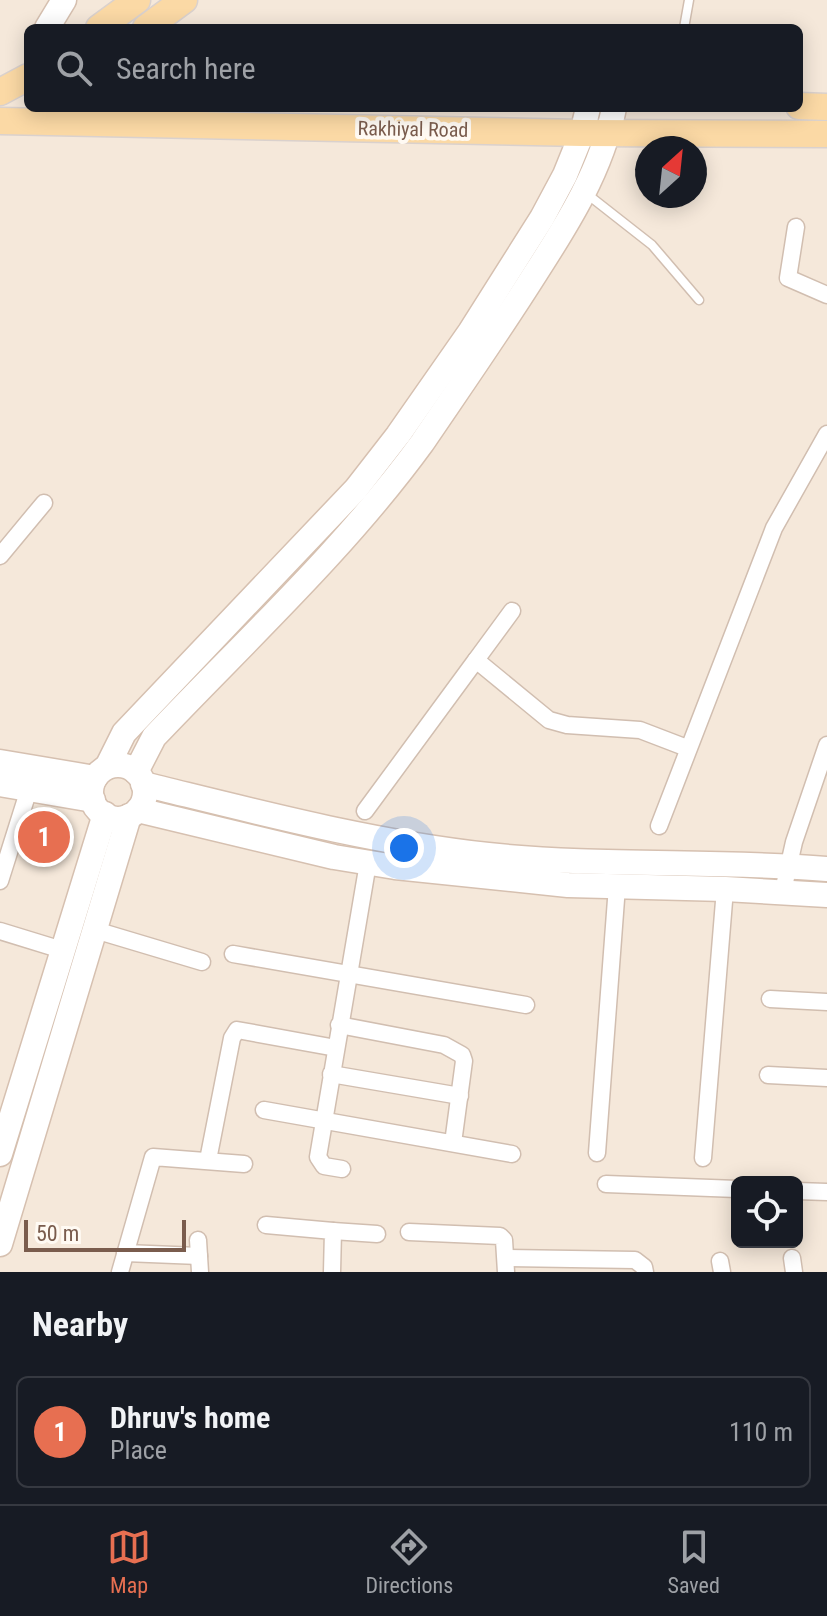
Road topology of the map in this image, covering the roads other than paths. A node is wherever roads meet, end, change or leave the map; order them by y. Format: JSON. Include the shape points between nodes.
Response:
{"nodes":[{"id":1,"x":64,"y":0,"type":"edge"},
{"id":2,"x":137,"y":0,"type":"edge"},
{"id":3,"x":184,"y":0,"type":"edge"},
{"id":4,"x":689,"y":0,"type":"edge"},
{"id":5,"x":49,"y":24,"type":"edge"},
{"id":6,"x":104,"y":24,"type":"edge"},
{"id":7,"x":151,"y":24,"type":"edge"},
{"id":8,"x":685,"y":24,"type":"edge"},
{"id":9,"x":803,"y":106,"type":"edge"},
{"id":10,"x":827,"y":107,"type":"edge"},
{"id":11,"x":24,"y":112,"type":"edge"},
{"id":12,"x":585,"y":120,"type":"edge"},
{"id":13,"x":612,"y":120,"type":"edge"},
{"id":14,"x":1,"y":123,"type":"edge"},
{"id":15,"x":827,"y":134,"type":"edge"},
{"id":16,"x":565,"y":175,"type":"junction"},
{"id":17,"x":584,"y":191,"type":"junction"},
{"id":18,"x":796,"y":227,"type":"dead end"},
{"id":19,"x":827,"y":295,"type":"edge"},
{"id":20,"x":699,"y":300,"type":"dead end"},
{"id":21,"x":827,"y":434,"type":"edge"},
{"id":22,"x":44,"y":503,"type":"dead end"},
{"id":23,"x":0,"y":556,"type":"edge"},
{"id":24,"x":512,"y":611,"type":"dead end"},
{"id":25,"x":476,"y":660,"type":"junction"},
{"id":26,"x":827,"y":745,"type":"edge"},
{"id":27,"x":687,"y":748,"type":"junction"},
{"id":28,"x":0,"y":762,"type":"edge"},
{"id":29,"x":140,"y":778,"type":"junction"},
{"id":30,"x":0,"y":784,"type":"edge"},
{"id":31,"x":29,"y":789,"type":"junction"},
{"id":32,"x":111,"y":797,"type":"junction"},
{"id":33,"x":365,"y":811,"type":"dead end"},
{"id":34,"x":659,"y":826,"type":"dead end"},
{"id":35,"x":368,"y":863,"type":"junction"},
{"id":36,"x":787,"y":866,"type":"junction"},
{"id":37,"x":827,"y":869,"type":"edge"},
{"id":38,"x":568,"y":873,"type":"junction"},
{"id":39,"x":1,"y":876,"type":"edge"},
{"id":40,"x":617,"y":886,"type":"junction"},
{"id":41,"x":725,"y":889,"type":"junction"},
{"id":42,"x":783,"y":891,"type":"junction"},
{"id":43,"x":827,"y":895,"type":"edge"},
{"id":44,"x":95,"y":930,"type":"junction"},
{"id":45,"x":0,"y":931,"type":"edge"},
{"id":46,"x":62,"y":950,"type":"junction"},
{"id":47,"x":233,"y":954,"type":"dead end"},
{"id":48,"x":202,"y":962,"type":"dead end"},
{"id":49,"x":348,"y":974,"type":"junction"},
{"id":50,"x":770,"y":999,"type":"dead end"},
{"id":51,"x":827,"y":1002,"type":"edge"},
{"id":52,"x":526,"y":1005,"type":"dead end"},
{"id":53,"x":339,"y":1025,"type":"junction"},
{"id":54,"x":336,"y":1048,"type":"junction"},
{"id":55,"x":331,"y":1074,"type":"junction"},
{"id":56,"x":768,"y":1075,"type":"dead end"},
{"id":57,"x":827,"y":1078,"type":"edge"},
{"id":58,"x":460,"y":1096,"type":"junction"},
{"id":59,"x":264,"y":1110,"type":"dead end"},
{"id":60,"x":5,"y":1117,"type":"edge"},
{"id":61,"x":323,"y":1121,"type":"junction"},
{"id":62,"x":453,"y":1143,"type":"junction"},
{"id":63,"x":597,"y":1153,"type":"dead end"},
{"id":64,"x":0,"y":1154,"type":"edge"},
{"id":65,"x":512,"y":1154,"type":"dead end"},
{"id":66,"x":703,"y":1158,"type":"dead end"},
{"id":67,"x":208,"y":1160,"type":"junction"},
{"id":68,"x":244,"y":1164,"type":"dead end"},
{"id":69,"x":342,"y":1169,"type":"dead end"},
{"id":70,"x":606,"y":1184,"type":"dead end"},
{"id":71,"x":731,"y":1189,"type":"edge"},
{"id":72,"x":803,"y":1191,"type":"edge"},
{"id":73,"x":827,"y":1192,"type":"edge"},
{"id":74,"x":266,"y":1225,"type":"dead end"},
{"id":75,"x":333,"y":1231,"type":"junction"},
{"id":76,"x":409,"y":1232,"type":"dead end"},
{"id":77,"x":377,"y":1234,"type":"dead end"},
{"id":78,"x":0,"y":1244,"type":"edge"},
{"id":79,"x":125,"y":1253,"type":"junction"},
{"id":80,"x":199,"y":1256,"type":"edge"},
{"id":81,"x":506,"y":1265,"type":"edge"},
{"id":82,"x":120,"y":1272,"type":"edge"},
{"id":83,"x":332,"y":1272,"type":"edge"},
{"id":84,"x":645,"y":1272,"type":"edge"}],
"edges":[{"from":1,"to":5,"type":"street"},
{"from":2,"to":6,"type":"main road"},
{"from":3,"to":7,"type":"main road"},
{"from":4,"to":8,"type":"lane"},
{"from":9,"to":10,"type":"main road"},
{"from":11,"to":14,"type":"main road"},
{"from":12,"to":13,"type":"main road","name":"Rakhiyal Road"},
{"from":12,"to":14,"type":"main road","name":"Rakhiyal Road"},
{"from":12,"to":16,"type":"street"},
{"from":13,"to":15,"type":"main road","name":"Rakhiyal Road"},
{"from":13,"to":17,"type":"street"},
{"from":16,"to":17,"type":"lane"},
{"from":16,"to":32,"type":"street","via":[[470,332],[356,489],[124,733]]},
{"from":17,"to":20,"type":"lane","via":[[652,245]]},
{"from":17,"to":29,"type":"street","via":[[519,300],[399,475],[154,737]]},
{"from":18,"to":19,"type":"street","via":[[788,278]]},
{"from":21,"to":27,"type":"street","via":[[774,528]]},
{"from":22,"to":23,"type":"street"},
{"from":24,"to":25,"type":"street"},
{"from":25,"to":27,"type":"street","via":[[549,720],[640,730]]},
{"from":25,"to":33,"type":"street"},
{"from":26,"to":36,"type":"street"},
{"from":27,"to":34,"type":"street"},
{"from":28,"to":32,"type":"street"},
{"from":29,"to":32,"type":"street","via":[[144,795]]},
{"from":29,"to":32,"type":"street","via":[[122,765]]},
{"from":29,"to":38,"type":"street","via":[[348,834],[491,855]]},
{"from":30,"to":31,"type":"street"},
{"from":31,"to":32,"type":"street"},
{"from":31,"to":39,"type":"street"},
{"from":32,"to":35,"type":"street"},
{"from":32,"to":44,"type":"street"},
{"from":32,"to":46,"type":"street"},
{"from":35,"to":38,"type":"street","via":[[496,879]]},
{"from":35,"to":49,"type":"street"},
{"from":36,"to":37,"type":"street"},
{"from":36,"to":38,"type":"street","via":[[728,863]]},
{"from":36,"to":42,"type":"street"},
{"from":38,"to":40,"type":"street"},
{"from":40,"to":41,"type":"street"},
{"from":40,"to":63,"type":"street"},
{"from":41,"to":42,"type":"street"},
{"from":41,"to":66,"type":"street"},
{"from":42,"to":43,"type":"street"},
{"from":44,"to":48,"type":"street"},
{"from":44,"to":78,"type":"street"},
{"from":45,"to":46,"type":"street"},
{"from":46,"to":60,"type":"street"},
{"from":47,"to":49,"type":"street"},
{"from":49,"to":52,"type":"street"},
{"from":49,"to":53,"type":"street"},
{"from":50,"to":51,"type":"street"},
{"from":53,"to":54,"type":"street"},
{"from":53,"to":58,"type":"street","via":[[455,1049],[464,1061]]},
{"from":54,"to":55,"type":"street"},
{"from":54,"to":67,"type":"street","via":[[237,1030]]},
{"from":55,"to":58,"type":"street"},
{"from":55,"to":61,"type":"street"},
{"from":56,"to":57,"type":"street"},
{"from":58,"to":62,"type":"street"},
{"from":59,"to":61,"type":"street"},
{"from":60,"to":64,"type":"street"},
{"from":61,"to":62,"type":"street"},
{"from":61,"to":69,"type":"street","via":[[319,1162]]},
{"from":62,"to":65,"type":"street"},
{"from":67,"to":68,"type":"street"},
{"from":67,"to":79,"type":"street","via":[[153,1157]]},
{"from":70,"to":71,"type":"street"},
{"from":72,"to":73,"type":"street"},
{"from":74,"to":75,"type":"street"},
{"from":75,"to":77,"type":"street"},
{"from":75,"to":83,"type":"street"},
{"from":76,"to":81,"type":"street","via":[[497,1235],[504,1240]]},
{"from":79,"to":80,"type":"street"},
{"from":79,"to":82,"type":"street"},
{"from":81,"to":84,"type":"street","via":[[635,1260]]}]}
